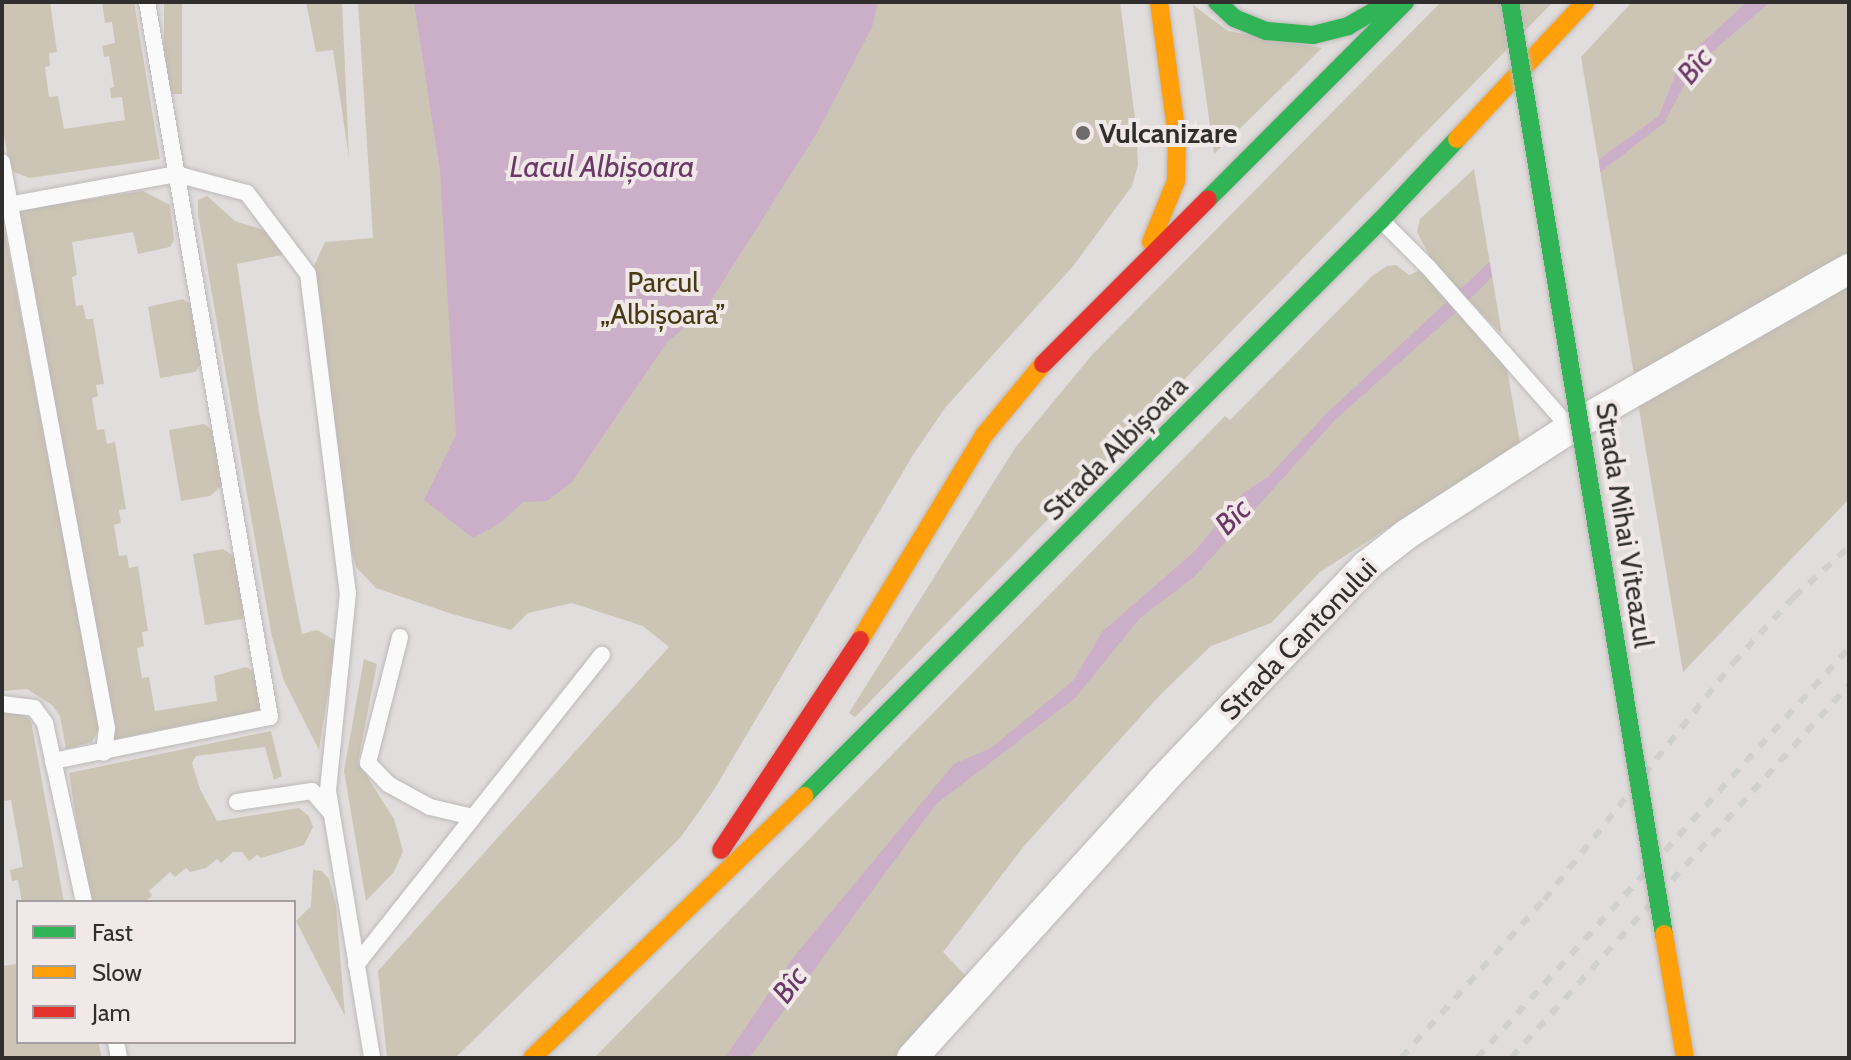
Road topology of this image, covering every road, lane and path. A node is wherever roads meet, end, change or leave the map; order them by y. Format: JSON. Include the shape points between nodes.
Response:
{"nodes":[{"id":1,"x":147,"y":2,"type":"edge"},
{"id":2,"x":1159,"y":2,"type":"edge"},
{"id":3,"x":1217,"y":2,"type":"edge"},
{"id":4,"x":1391,"y":2,"type":"edge"},
{"id":5,"x":1405,"y":2,"type":"edge"},
{"id":6,"x":1510,"y":2,"type":"edge"},
{"id":7,"x":1585,"y":2,"type":"edge"},
{"id":8,"x":2,"y":162,"type":"edge"},
{"id":9,"x":176,"y":174,"type":"junction"},
{"id":10,"x":6,"y":205,"type":"edge"},
{"id":11,"x":1381,"y":220,"type":"junction"},
{"id":12,"x":1136,"y":269,"type":"junction"},
{"id":13,"x":1849,"y":269,"type":"edge"},
{"id":14,"x":1570,"y":428,"type":"junction"},
{"id":15,"x":400,"y":637,"type":"dead end"},
{"id":16,"x":602,"y":655,"type":"dead end"},
{"id":17,"x":829,"y":689,"type":"junction"},
{"id":18,"x":2,"y":704,"type":"edge"},
{"id":19,"x":832,"y":716,"type":"dead end"},
{"id":20,"x":104,"y":753,"type":"junction"},
{"id":21,"x":53,"y":761,"type":"junction"},
{"id":22,"x":237,"y":802,"type":"dead end"},
{"id":23,"x":332,"y":814,"type":"junction"},
{"id":24,"x":473,"y":817,"type":"junction"},
{"id":25,"x":84,"y":900,"type":"edge"},
{"id":26,"x":673,"y":922,"type":"junction"},
{"id":27,"x":356,"y":965,"type":"junction"},
{"id":28,"x":372,"y":1058,"type":"edge"},
{"id":29,"x":532,"y":1058,"type":"edge"},
{"id":30,"x":912,"y":1058,"type":"edge"},
{"id":31,"x":1685,"y":1058,"type":"edge"}],
"edges":[{"from":1,"to":9,"type":"lane"},
{"from":2,"to":12,"type":"main road","via":[[1177,137],[1176,181],[1161,225]]},
{"from":3,"to":4,"type":"main road","via":[[1234,18],[1267,31],[1313,35],[1348,26]]},
{"from":5,"to":12,"type":"main road","name":"Strada Albișoara"},
{"from":6,"to":31,"type":"main road","name":"Strada Mihai Viteazul","bridge":true},
{"from":7,"to":11,"type":"main road","name":"Strada Albișoara"},
{"from":8,"to":10,"type":"lane"},
{"from":9,"to":10,"type":"lane"},
{"from":9,"to":20,"type":"lane","via":[[270,717]]},
{"from":9,"to":23,"type":"lane","via":[[247,193],[308,274],[348,593],[328,791]]},
{"from":10,"to":20,"type":"lane","via":[[107,728]]},
{"from":11,"to":14,"type":"lane"},
{"from":11,"to":26,"type":"main road","name":"Strada Albișoara"},
{"from":12,"to":17,"type":"main road","name":"Strada Albișoara","via":[[1038,369],[985,434]]},
{"from":13,"to":14,"type":"street","name":"Strada Cantonului"},
{"from":14,"to":30,"type":"street","name":"Strada Cantonului","via":[[1407,534],[1332,598]]},
{"from":15,"to":24,"type":"lane","via":[[368,763],[388,784],[430,807]]},
{"from":16,"to":24,"type":"lane"},
{"from":17,"to":19,"type":"main road"},
{"from":17,"to":26,"type":"main road","name":"Strada Albișoara"},
{"from":18,"to":21,"type":"lane","via":[[34,708],[45,723]]},
{"from":20,"to":21,"type":"lane"},
{"from":21,"to":25,"type":"lane"},
{"from":22,"to":23,"type":"lane","via":[[312,791]]},
{"from":23,"to":27,"type":"lane"},
{"from":24,"to":27,"type":"lane"},
{"from":26,"to":29,"type":"main road","name":"Strada Albișoara"},
{"from":27,"to":28,"type":"lane"}]}
